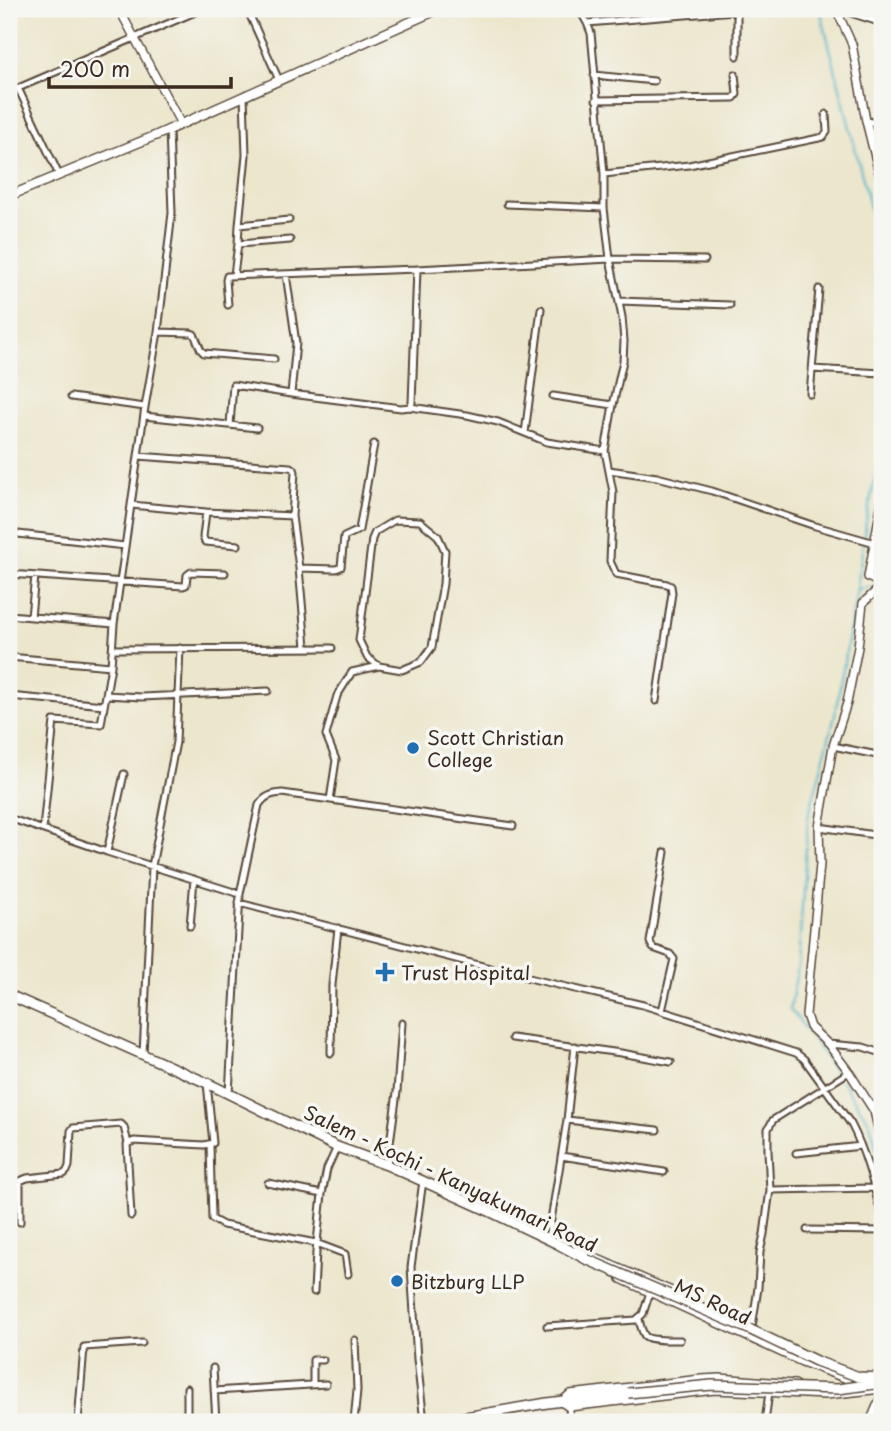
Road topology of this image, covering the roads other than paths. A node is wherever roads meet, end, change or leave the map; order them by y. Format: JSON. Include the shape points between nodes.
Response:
{"nodes":[{"id":1,"x":119,"y":9,"type":"edge"},
{"id":2,"x":202,"y":9,"type":"edge"},
{"id":3,"x":247,"y":9,"type":"edge"},
{"id":4,"x":439,"y":9,"type":"edge"},
{"id":5,"x":579,"y":9,"type":"edge"},
{"id":6,"x":837,"y":9,"type":"edge"},
{"id":7,"x":587,"y":23,"type":"junction"},
{"id":8,"x":882,"y":23,"type":"edge"},
{"id":9,"x":135,"y":38,"type":"junction"},
{"id":10,"x":737,"y":57,"type":"dead end"},
{"id":11,"x":735,"y":74,"type":"dead end"},
{"id":12,"x":594,"y":75,"type":"junction"},
{"id":13,"x":279,"y":80,"type":"junction"},
{"id":14,"x":654,"y":81,"type":"dead end"},
{"id":15,"x":18,"y":88,"type":"junction"},
{"id":16,"x":9,"y":92,"type":"edge"},
{"id":17,"x":244,"y":95,"type":"junction"},
{"id":18,"x":596,"y":100,"type":"junction"},
{"id":19,"x":826,"y":114,"type":"dead end"},
{"id":20,"x":866,"y":121,"type":"junction"},
{"id":21,"x":181,"y":124,"type":"junction"},
{"id":22,"x":882,"y":124,"type":"edge"},
{"id":23,"x":169,"y":129,"type":"junction"},
{"id":24,"x":604,"y":173,"type":"junction"},
{"id":25,"x":59,"y":175,"type":"junction"},
{"id":26,"x":882,"y":185,"type":"edge"},
{"id":27,"x":9,"y":196,"type":"edge"},
{"id":28,"x":507,"y":204,"type":"dead end"},
{"id":29,"x":604,"y":208,"type":"junction"},
{"id":30,"x":289,"y":220,"type":"dead end"},
{"id":31,"x":239,"y":225,"type":"junction"},
{"id":32,"x":290,"y":240,"type":"dead end"},
{"id":33,"x":238,"y":244,"type":"junction"},
{"id":34,"x":610,"y":259,"type":"junction"},
{"id":35,"x":705,"y":260,"type":"dead end"},
{"id":36,"x":416,"y":269,"type":"junction"},
{"id":37,"x":286,"y":274,"type":"junction"},
{"id":38,"x":234,"y":275,"type":"junction"},
{"id":39,"x":819,"y":289,"type":"dead end"},
{"id":40,"x":619,"y":301,"type":"junction"},
{"id":41,"x":228,"y":305,"type":"dead end"},
{"id":42,"x":730,"y":305,"type":"dead end"},
{"id":43,"x":541,"y":309,"type":"dead end"},
{"id":44,"x":158,"y":332,"type":"junction"},
{"id":45,"x":275,"y":359,"type":"dead end"},
{"id":46,"x":812,"y":369,"type":"junction"},
{"id":47,"x":882,"y":373,"type":"edge"},
{"id":48,"x":290,"y":394,"type":"junction"},
{"id":49,"x":810,"y":394,"type":"dead end"},
{"id":50,"x":553,"y":396,"type":"dead end"},
{"id":51,"x":71,"y":397,"type":"dead end"},
{"id":52,"x":612,"y":405,"type":"junction"},
{"id":53,"x":145,"y":407,"type":"junction"},
{"id":54,"x":410,"y":407,"type":"junction"},
{"id":55,"x":144,"y":416,"type":"junction"},
{"id":56,"x":230,"y":425,"type":"junction"},
{"id":57,"x":257,"y":428,"type":"dead end"},
{"id":58,"x":525,"y":433,"type":"junction"},
{"id":59,"x":374,"y":444,"type":"dead end"},
{"id":60,"x":605,"y":451,"type":"junction"},
{"id":61,"x":138,"y":456,"type":"junction"},
{"id":62,"x":609,"y":470,"type":"junction"},
{"id":63,"x":882,"y":502,"type":"edge"},
{"id":64,"x":131,"y":505,"type":"junction"},
{"id":65,"x":206,"y":512,"type":"junction"},
{"id":66,"x":292,"y":516,"type":"junction"},
{"id":67,"x":9,"y":533,"type":"edge"},
{"id":68,"x":874,"y":543,"type":"junction"},
{"id":69,"x":238,"y":545,"type":"dead end"},
{"id":70,"x":125,"y":546,"type":"junction"},
{"id":71,"x":299,"y":568,"type":"junction"},
{"id":72,"x":225,"y":573,"type":"dead end"},
{"id":73,"x":9,"y":574,"type":"edge"},
{"id":74,"x":35,"y":576,"type":"junction"},
{"id":75,"x":121,"y":582,"type":"junction"},
{"id":76,"x":880,"y":586,"type":"edge"},
{"id":77,"x":9,"y":615,"type":"edge"},
{"id":78,"x":31,"y":617,"type":"junction"},
{"id":79,"x":114,"y":624,"type":"junction"},
{"id":80,"x":180,"y":648,"type":"junction"},
{"id":81,"x":306,"y":648,"type":"junction"},
{"id":82,"x":332,"y":648,"type":"dead end"},
{"id":83,"x":112,"y":649,"type":"junction"},
{"id":84,"x":9,"y":657,"type":"edge"},
{"id":85,"x":111,"y":666,"type":"junction"},
{"id":86,"x":379,"y":666,"type":"junction"},
{"id":87,"x":268,"y":691,"type":"dead end"},
{"id":88,"x":106,"y":695,"type":"junction"},
{"id":89,"x":179,"y":695,"type":"junction"},
{"id":90,"x":9,"y":696,"type":"edge"},
{"id":91,"x":656,"y":701,"type":"dead end"},
{"id":92,"x":104,"y":705,"type":"junction"},
{"id":93,"x":833,"y":746,"type":"junction"},
{"id":94,"x":882,"y":756,"type":"edge"},
{"id":95,"x":124,"y":774,"type":"dead end"},
{"id":96,"x":330,"y":800,"type":"junction"},
{"id":97,"x":9,"y":818,"type":"edge"},
{"id":98,"x":513,"y":826,"type":"dead end"},
{"id":99,"x":819,"y":827,"type":"junction"},
{"id":100,"x":43,"y":829,"type":"junction"},
{"id":101,"x":882,"y":836,"type":"edge"},
{"id":102,"x":107,"y":852,"type":"junction"},
{"id":103,"x":664,"y":852,"type":"dead end"},
{"id":104,"x":152,"y":866,"type":"junction"},
{"id":105,"x":194,"y":879,"type":"junction"},
{"id":106,"x":240,"y":894,"type":"junction"},
{"id":107,"x":239,"y":903,"type":"junction"},
{"id":108,"x":190,"y":926,"type":"dead end"},
{"id":109,"x":338,"y":928,"type":"junction"},
{"id":110,"x":9,"y":995,"type":"edge"},
{"id":111,"x":662,"y":1011,"type":"junction"},
{"id":112,"x":402,"y":1023,"type":"dead end"},
{"id":113,"x":512,"y":1038,"type":"dead end"},
{"id":114,"x":828,"y":1044,"type":"junction"},
{"id":115,"x":576,"y":1046,"type":"junction"},
{"id":116,"x":331,"y":1053,"type":"dead end"},
{"id":117,"x":882,"y":1053,"type":"edge"},
{"id":118,"x":143,"y":1054,"type":"junction"},
{"id":119,"x":671,"y":1062,"type":"dead end"},
{"id":120,"x":846,"y":1073,"type":"junction"},
{"id":121,"x":207,"y":1083,"type":"junction"},
{"id":122,"x":825,"y":1087,"type":"junction"},
{"id":123,"x":229,"y":1094,"type":"junction"},
{"id":124,"x":567,"y":1120,"type":"junction"},
{"id":125,"x":657,"y":1130,"type":"dead end"},
{"id":126,"x":128,"y":1143,"type":"junction"},
{"id":127,"x":210,"y":1145,"type":"junction"},
{"id":128,"x":882,"y":1145,"type":"edge"},
{"id":129,"x":861,"y":1146,"type":"junction"},
{"id":130,"x":338,"y":1147,"type":"junction"},
{"id":131,"x":796,"y":1153,"type":"dead end"},
{"id":132,"x":561,"y":1156,"type":"junction"},
{"id":133,"x":387,"y":1165,"type":"junction"},
{"id":134,"x":664,"y":1172,"type":"dead end"},
{"id":135,"x":423,"y":1181,"type":"junction"},
{"id":136,"x":268,"y":1183,"type":"dead end"},
{"id":137,"x":875,"y":1188,"type":"junction"},
{"id":138,"x":770,"y":1190,"type":"junction"},
{"id":139,"x":322,"y":1194,"type":"junction"},
{"id":140,"x":131,"y":1216,"type":"dead end"},
{"id":141,"x":882,"y":1218,"type":"edge"},
{"id":142,"x":20,"y":1222,"type":"dead end"},
{"id":143,"x":807,"y":1230,"type":"dead end"},
{"id":144,"x":882,"y":1231,"type":"edge"},
{"id":145,"x":552,"y":1241,"type":"junction"},
{"id":146,"x":316,"y":1243,"type":"junction"},
{"id":147,"x":348,"y":1274,"type":"dead end"},
{"id":148,"x":314,"y":1292,"type":"dead end"},
{"id":149,"x":650,"y":1292,"type":"junction"},
{"id":150,"x":639,"y":1319,"type":"junction"},
{"id":151,"x":547,"y":1326,"type":"dead end"},
{"id":152,"x":752,"y":1327,"type":"junction"},
{"id":153,"x":355,"y":1340,"type":"dead end"},
{"id":154,"x":680,"y":1340,"type":"dead end"},
{"id":155,"x":142,"y":1343,"type":"dead end"},
{"id":156,"x":323,"y":1360,"type":"dead end"},
{"id":157,"x":213,"y":1368,"type":"dead end"},
{"id":158,"x":882,"y":1378,"type":"edge"},
{"id":159,"x":859,"y":1383,"type":"junction"},
{"id":160,"x":313,"y":1384,"type":"junction"},
{"id":161,"x":326,"y":1384,"type":"dead end"},
{"id":162,"x":187,"y":1388,"type":"dead end"},
{"id":163,"x":215,"y":1391,"type":"junction"},
{"id":164,"x":882,"y":1391,"type":"edge"},
{"id":165,"x":769,"y":1392,"type":"junction"},
{"id":166,"x":565,"y":1405,"type":"junction"},
{"id":167,"x":78,"y":1422,"type":"edge"},
{"id":168,"x":187,"y":1422,"type":"edge"},
{"id":169,"x":216,"y":1422,"type":"edge"},
{"id":170,"x":355,"y":1422,"type":"edge"},
{"id":171,"x":424,"y":1422,"type":"edge"},
{"id":172,"x":436,"y":1422,"type":"edge"},
{"id":173,"x":469,"y":1422,"type":"edge"},
{"id":174,"x":570,"y":1422,"type":"edge"},
{"id":175,"x":765,"y":1422,"type":"edge"},
{"id":176,"x":870,"y":1422,"type":"edge"}],
"edges":[{"from":1,"to":9,"type":"street"},
{"from":2,"to":9,"type":"street"},
{"from":3,"to":13,"type":"street"},
{"from":4,"to":13,"type":"main road"},
{"from":5,"to":7,"type":"street"},
{"from":6,"to":8,"type":"street"},
{"from":6,"to":20,"type":"street","via":[[852,44]]},
{"from":7,"to":10,"type":"street","via":[[734,11]]},
{"from":7,"to":12,"type":"street"},
{"from":9,"to":15,"type":"street"},
{"from":9,"to":21,"type":"street"},
{"from":11,"to":18,"type":"street","via":[[734,98]]},
{"from":12,"to":14,"type":"street"},
{"from":12,"to":18,"type":"street"},
{"from":13,"to":17,"type":"main road"},
{"from":15,"to":16,"type":"street"},
{"from":15,"to":25,"type":"street"},
{"from":17,"to":21,"type":"main road"},
{"from":17,"to":31,"type":"street","via":[[246,155]]},
{"from":18,"to":24,"type":"street"},
{"from":19,"to":24,"type":"street","via":[[823,137],[689,165]]},
{"from":20,"to":22,"type":"street"},
{"from":20,"to":26,"type":"street"},
{"from":21,"to":23,"type":"main road"},
{"from":23,"to":25,"type":"main road"},
{"from":23,"to":44,"type":"street","via":[[172,213]]},
{"from":24,"to":29,"type":"street"},
{"from":25,"to":27,"type":"main road"},
{"from":28,"to":29,"type":"street"},
{"from":29,"to":34,"type":"street"},
{"from":30,"to":31,"type":"street"},
{"from":31,"to":33,"type":"street"},
{"from":32,"to":33,"type":"street"},
{"from":33,"to":38,"type":"street"},
{"from":34,"to":35,"type":"street"},
{"from":34,"to":36,"type":"street"},
{"from":34,"to":40,"type":"street"},
{"from":36,"to":37,"type":"street"},
{"from":36,"to":54,"type":"street"},
{"from":37,"to":38,"type":"street"},
{"from":37,"to":48,"type":"street","via":[[296,343]]},
{"from":38,"to":41,"type":"street","via":[[226,277]]},
{"from":39,"to":46,"type":"street"},
{"from":40,"to":42,"type":"street"},
{"from":40,"to":52,"type":"street","via":[[623,361]]},
{"from":43,"to":58,"type":"street"},
{"from":44,"to":45,"type":"street","via":[[191,333],[204,353]]},
{"from":44,"to":53,"type":"street"},
{"from":46,"to":47,"type":"street"},
{"from":46,"to":49,"type":"street"},
{"from":48,"to":54,"type":"street"},
{"from":48,"to":56,"type":"street","via":[[233,385]]},
{"from":50,"to":52,"type":"street"},
{"from":51,"to":53,"type":"street"},
{"from":52,"to":60,"type":"street"},
{"from":53,"to":55,"type":"street"},
{"from":54,"to":58,"type":"street","via":[[498,422]]},
{"from":55,"to":56,"type":"street"},
{"from":55,"to":61,"type":"street"},
{"from":56,"to":57,"type":"street"},
{"from":58,"to":60,"type":"street","via":[[547,442]]},
{"from":59,"to":71,"type":"street","via":[[359,530],[344,537],[341,567]]},
{"from":60,"to":62,"type":"street"},
{"from":61,"to":64,"type":"street"},
{"from":61,"to":66,"type":"street","via":[[294,468]]},
{"from":62,"to":68,"type":"street","via":[[712,491]]},
{"from":62,"to":91,"type":"street","via":[[614,492],[612,568],[621,577],[671,586]]},
{"from":63,"to":68,"type":"street"},
{"from":64,"to":65,"type":"street"},
{"from":64,"to":70,"type":"street"},
{"from":65,"to":66,"type":"street"},
{"from":65,"to":69,"type":"street","via":[[205,542]]},
{"from":66,"to":71,"type":"street"},
{"from":67,"to":70,"type":"street"},
{"from":68,"to":76,"type":"street","via":[[868,577]]},
{"from":70,"to":75,"type":"street"},
{"from":71,"to":81,"type":"street"},
{"from":72,"to":75,"type":"street","via":[[191,572],[183,586]]},
{"from":73,"to":74,"type":"street"},
{"from":74,"to":75,"type":"street"},
{"from":74,"to":78,"type":"street"},
{"from":75,"to":79,"type":"street"},
{"from":76,"to":93,"type":"street","via":[[863,603],[847,703]]},
{"from":77,"to":78,"type":"street"},
{"from":78,"to":79,"type":"street"},
{"from":79,"to":83,"type":"street"},
{"from":80,"to":81,"type":"street"},
{"from":80,"to":83,"type":"street"},
{"from":80,"to":89,"type":"street"},
{"from":81,"to":82,"type":"street"},
{"from":83,"to":85,"type":"street"},
{"from":84,"to":85,"type":"street"},
{"from":85,"to":88,"type":"street"},
{"from":86,"to":86,"type":"street","via":[[402,670],[421,662],[432,647],[445,551],[438,536],[421,521],[395,520],[372,539],[359,640],[367,657]]},
{"from":86,"to":96,"type":"street","via":[[352,672],[337,696],[326,735],[336,760]]},
{"from":87,"to":89,"type":"street"},
{"from":88,"to":89,"type":"street"},
{"from":88,"to":92,"type":"street"},
{"from":89,"to":104,"type":"street","via":[[176,741]]},
{"from":90,"to":92,"type":"street"},
{"from":92,"to":100,"type":"street","via":[[101,723],[54,721]]},
{"from":93,"to":94,"type":"street"},
{"from":93,"to":99,"type":"street"},
{"from":95,"to":102,"type":"street"},
{"from":96,"to":98,"type":"street"},
{"from":96,"to":106,"type":"street","via":[[282,793],[269,795],[258,804]]},
{"from":97,"to":100,"type":"street"},
{"from":99,"to":101,"type":"street"},
{"from":99,"to":114,"type":"street","via":[[820,864],[806,1015],[810,1027]]},
{"from":100,"to":102,"type":"street"},
{"from":102,"to":104,"type":"street"},
{"from":103,"to":111,"type":"street","via":[[650,942],[674,959]]},
{"from":104,"to":105,"type":"street"},
{"from":104,"to":118,"type":"street"},
{"from":105,"to":106,"type":"street"},
{"from":105,"to":108,"type":"street"},
{"from":106,"to":107,"type":"street"},
{"from":107,"to":109,"type":"street"},
{"from":107,"to":123,"type":"street"},
{"from":109,"to":111,"type":"street"},
{"from":109,"to":116,"type":"street"},
{"from":110,"to":118,"type":"highway","name":"Salem - Kochi - Kanyakumari Road"},
{"from":111,"to":122,"type":"street","via":[[796,1052]]},
{"from":112,"to":133,"type":"street"},
{"from":113,"to":115,"type":"street"},
{"from":114,"to":117,"type":"street"},
{"from":114,"to":120,"type":"street"},
{"from":115,"to":119,"type":"street"},
{"from":115,"to":124,"type":"street"},
{"from":118,"to":121,"type":"highway","name":"Salem - Kochi - Kanyakumari Road"},
{"from":120,"to":122,"type":"street"},
{"from":120,"to":128,"type":"street","via":[[874,1111]]},
{"from":121,"to":123,"type":"highway","name":"Salem - Kochi - Kanyakumari Road"},
{"from":121,"to":127,"type":"street","via":[[214,1141]]},
{"from":122,"to":129,"type":"street"},
{"from":122,"to":138,"type":"street","via":[[769,1125]]},
{"from":123,"to":130,"type":"highway","name":"Salem - Kochi - Kanyakumari Road"},
{"from":124,"to":125,"type":"street"},
{"from":124,"to":132,"type":"street"},
{"from":126,"to":127,"type":"street"},
{"from":126,"to":140,"type":"street"},
{"from":126,"to":142,"type":"street","via":[[121,1124],[74,1128],[64,1174],[20,1181]]},
{"from":127,"to":146,"type":"street","via":[[212,1219]]},
{"from":129,"to":131,"type":"street"},
{"from":129,"to":137,"type":"street"},
{"from":130,"to":133,"type":"highway","name":"Salem - Kochi - Kanyakumari Road"},
{"from":130,"to":139,"type":"street"},
{"from":132,"to":134,"type":"street"},
{"from":132,"to":145,"type":"street"},
{"from":133,"to":135,"type":"highway","name":"Salem - Kochi - Kanyakumari Road"},
{"from":135,"to":145,"type":"highway","name":"Salem - Kochi - Kanyakumari Road"},
{"from":135,"to":171,"type":"street","via":[[411,1267]]},
{"from":136,"to":139,"type":"street"},
{"from":137,"to":138,"type":"street"},
{"from":137,"to":141,"type":"street"},
{"from":138,"to":152,"type":"street"},
{"from":139,"to":146,"type":"street"},
{"from":143,"to":144,"type":"street"},
{"from":145,"to":149,"type":"street","name":"MS Road","via":[[582,1261]]},
{"from":145,"to":152,"type":"street"},
{"from":145,"to":158,"type":"highway","name":"Salem - Kochi - Kanyakumari Road","bridge":true,"via":[[816,1361],[859,1377]]},
{"from":146,"to":147,"type":"street","via":[[345,1254]]},
{"from":146,"to":148,"type":"street"},
{"from":149,"to":150,"type":"street"},
{"from":149,"to":159,"type":"street","name":"MS Road","via":[[802,1362]]},
{"from":150,"to":151,"type":"street"},
{"from":150,"to":154,"type":"street","via":[[647,1337]]},
{"from":152,"to":158,"type":"street","via":[[833,1365]]},
{"from":153,"to":170,"type":"street"},
{"from":155,"to":167,"type":"street","via":[[84,1347]]},
{"from":156,"to":160,"type":"street","via":[[313,1360]]},
{"from":157,"to":163,"type":"street"},
{"from":158,"to":159,"type":"street","name":"MS Road"},
{"from":158,"to":166,"type":"highway","bridge":true,"via":[[838,1389],[712,1385]]},
{"from":159,"to":164,"type":"street","name":"MS Road"},
{"from":159,"to":166,"type":"street","name":"MS Road","via":[[825,1386],[701,1379],[570,1394]]},
{"from":160,"to":161,"type":"street"},
{"from":160,"to":163,"type":"street"},
{"from":162,"to":168,"type":"street"},
{"from":163,"to":169,"type":"street"},
{"from":164,"to":165,"type":"street","name":"MS Road","via":[[826,1395]]},
{"from":164,"to":176,"type":"street"},
{"from":165,"to":166,"type":"street","name":"MS Road","via":[[715,1390]]},
{"from":165,"to":175,"type":"street"},
{"from":166,"to":172,"type":"highway","name":"MS Road","via":[[547,1403]]},
{"from":166,"to":173,"type":"highway","name":"MS Road"},
{"from":166,"to":174,"type":"street"}]}
